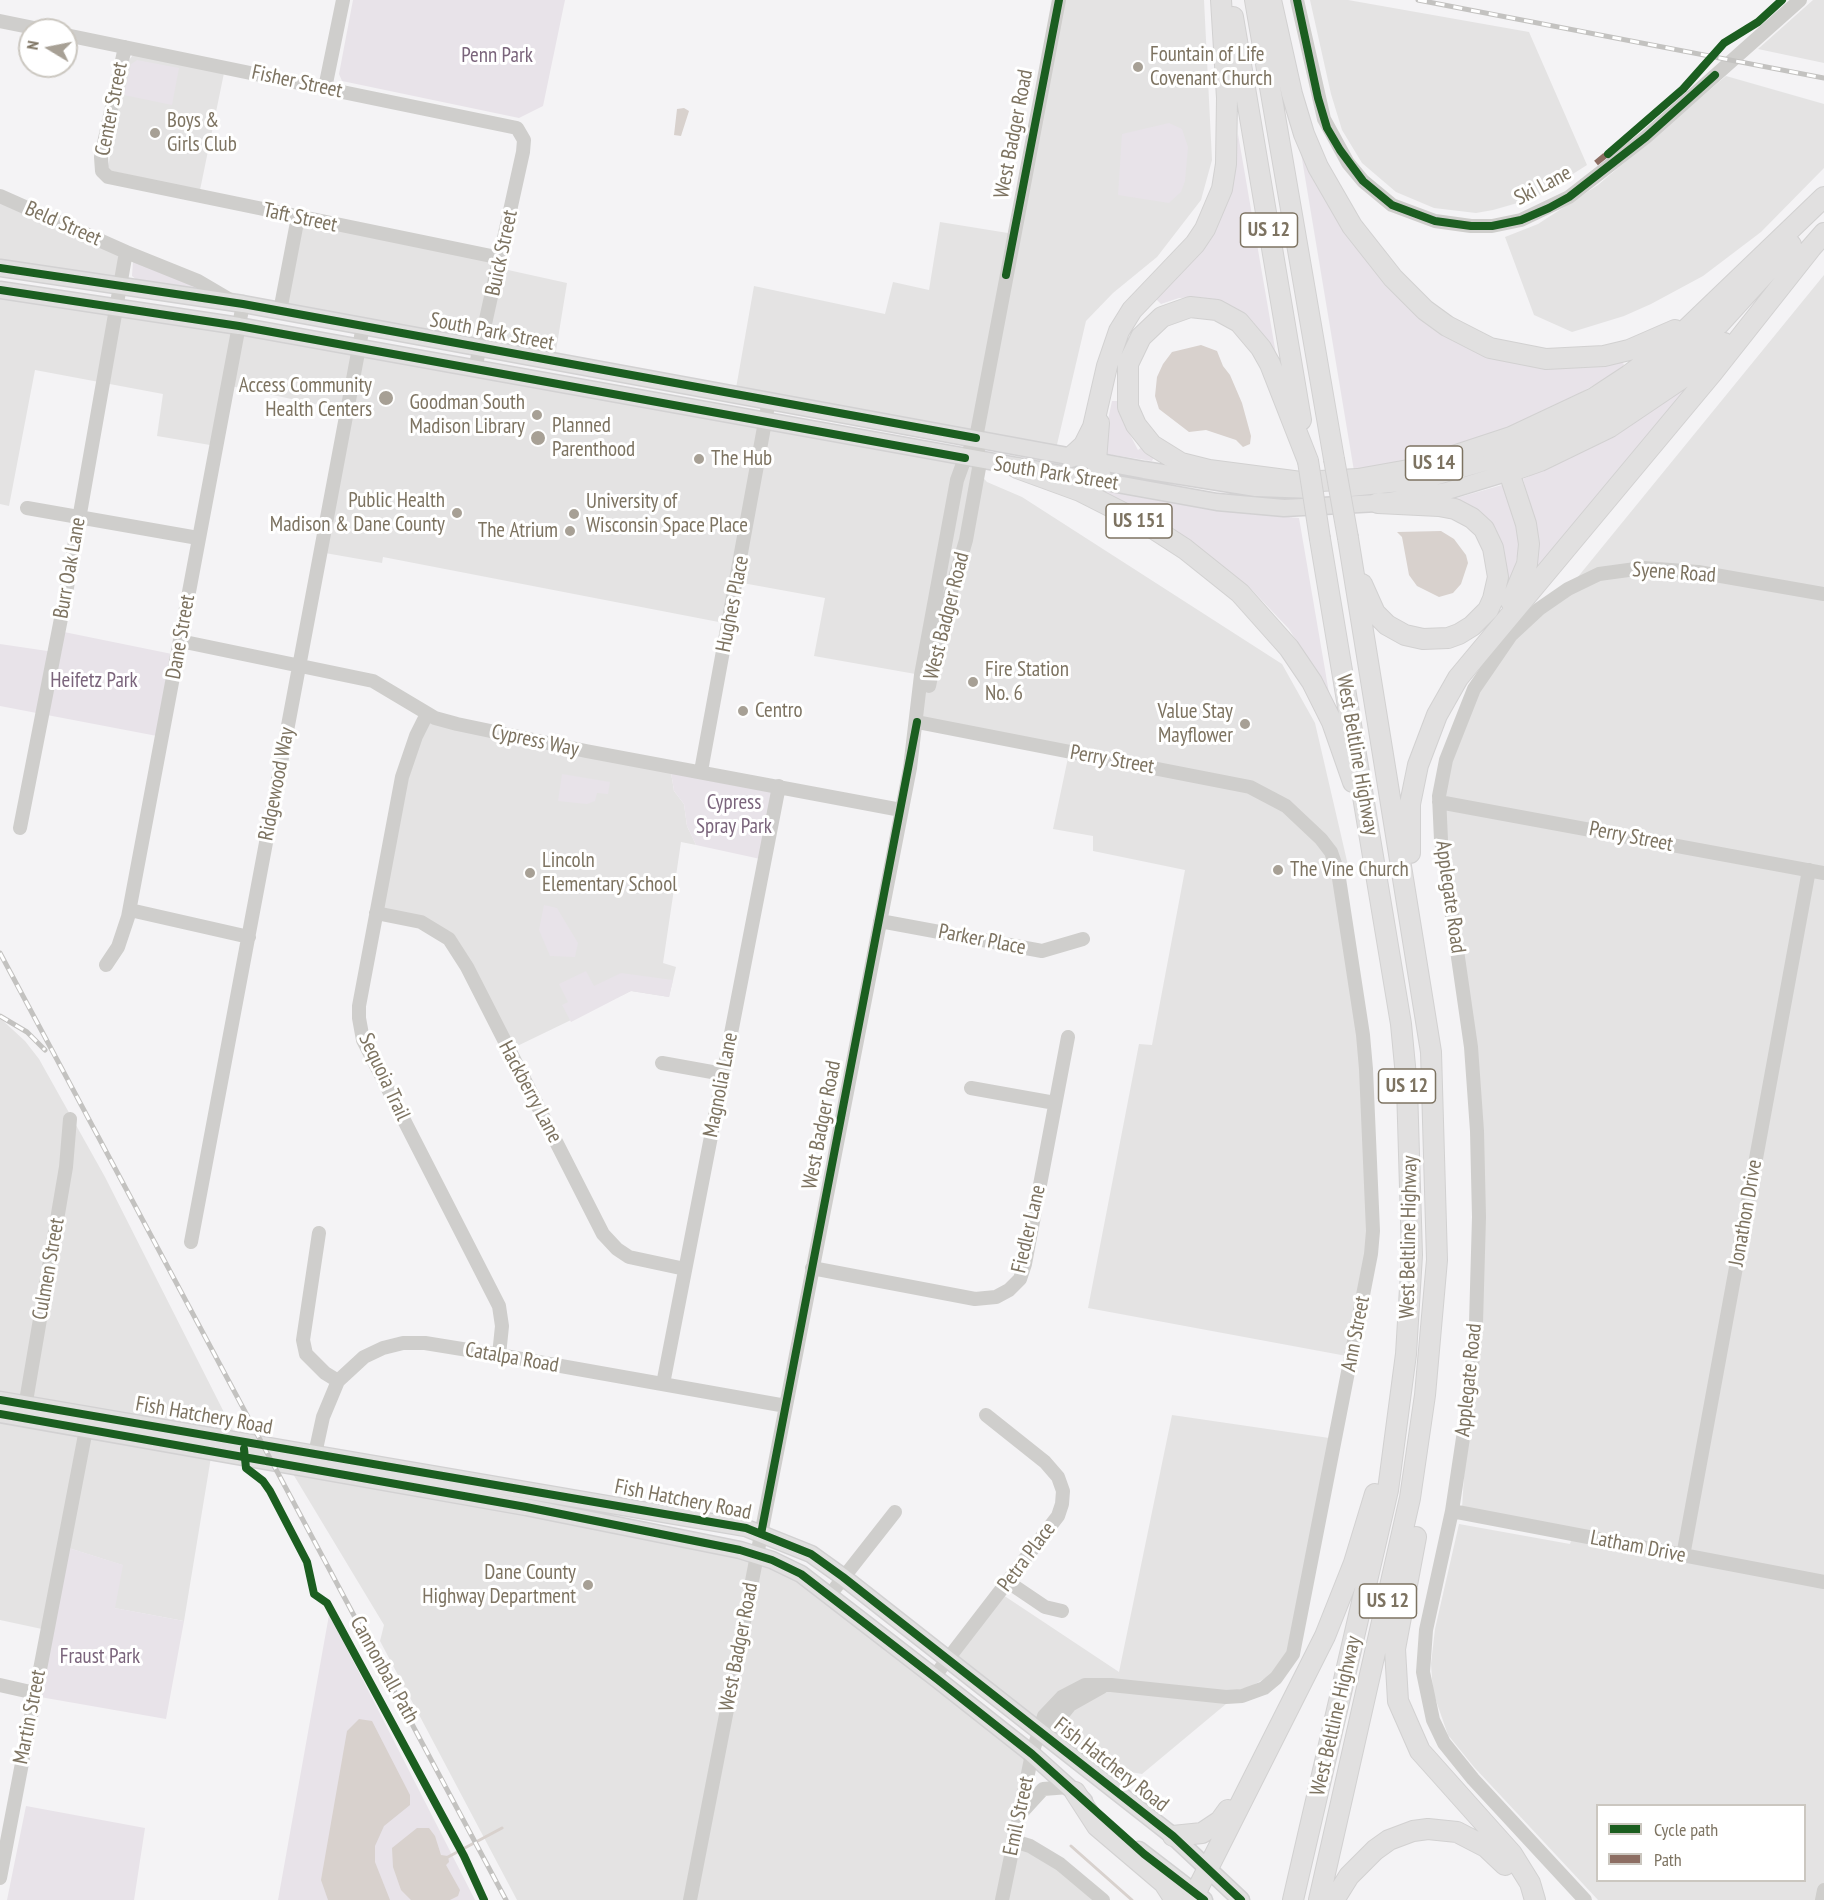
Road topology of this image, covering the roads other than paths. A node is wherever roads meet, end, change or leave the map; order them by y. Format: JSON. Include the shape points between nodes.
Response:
{"nodes":[{"id":1,"x":343,"y":0,"type":"edge"},
{"id":2,"x":1059,"y":0,"type":"edge"},
{"id":3,"x":1221,"y":0,"type":"edge"},
{"id":4,"x":1230,"y":0,"type":"edge"},
{"id":5,"x":1255,"y":0,"type":"edge"},
{"id":6,"x":1271,"y":0,"type":"edge"},
{"id":7,"x":1800,"y":0,"type":"edge"},
{"id":8,"x":1298,"y":2,"type":"edge"},
{"id":9,"x":0,"y":21,"type":"edge"},
{"id":10,"x":18,"y":25,"type":"edge"},
{"id":11,"x":78,"y":37,"type":"edge"},
{"id":12,"x":125,"y":47,"type":"junction"},
{"id":13,"x":325,"y":88,"type":"junction"},
{"id":14,"x":523,"y":136,"type":"joint"},
{"id":15,"x":102,"y":171,"type":"joint"},
{"id":16,"x":0,"y":196,"type":"edge"},
{"id":17,"x":1824,"y":197,"type":"edge"},
{"id":18,"x":1824,"y":208,"type":"edge"},
{"id":19,"x":298,"y":217,"type":"junction"},
{"id":20,"x":1818,"y":241,"type":"edge"},
{"id":21,"x":126,"y":252,"type":"junction"},
{"id":22,"x":501,"y":258,"type":"junction"},
{"id":23,"x":0,"y":268,"type":"edge"},
{"id":24,"x":121,"y":286,"type":"junction"},
{"id":25,"x":0,"y":290,"type":"edge"},
{"id":26,"x":239,"y":304,"type":"junction"},
{"id":27,"x":118,"y":307,"type":"junction"},
{"id":28,"x":280,"y":311,"type":"junction"},
{"id":29,"x":1699,"y":319,"type":"junction"},
{"id":30,"x":239,"y":326,"type":"junction"},
{"id":31,"x":363,"y":326,"type":"junction"},
{"id":32,"x":359,"y":347,"type":"junction"},
{"id":33,"x":480,"y":348,"type":"junction"},
{"id":34,"x":475,"y":369,"type":"junction"},
{"id":35,"x":769,"y":400,"type":"junction"},
{"id":36,"x":1100,"y":403,"type":"junction"},
{"id":37,"x":765,"y":422,"type":"junction"},
{"id":38,"x":976,"y":438,"type":"junction"},
{"id":39,"x":1071,"y":457,"type":"junction"},
{"id":40,"x":972,"y":459,"type":"junction"},
{"id":41,"x":1096,"y":461,"type":"junction"},
{"id":42,"x":1308,"y":461,"type":"junction"},
{"id":43,"x":1506,"y":464,"type":"junction"},
{"id":44,"x":1017,"y":468,"type":"joint"},
{"id":45,"x":1099,"y":490,"type":"junction"},
{"id":46,"x":1378,"y":503,"type":"junction"},
{"id":47,"x":27,"y":508,"type":"dead end"},
{"id":48,"x":79,"y":516,"type":"junction"},
{"id":49,"x":198,"y":538,"type":"junction"},
{"id":50,"x":1352,"y":564,"type":"junction"},
{"id":51,"x":1824,"y":594,"type":"edge"},
{"id":52,"x":1496,"y":631,"type":"junction"},
{"id":53,"x":180,"y":641,"type":"junction"},
{"id":54,"x":300,"y":664,"type":"junction"},
{"id":55,"x":427,"y":714,"type":"junction"},
{"id":56,"x":917,"y":722,"type":"junction"},
{"id":57,"x":701,"y":771,"type":"junction"},
{"id":58,"x":779,"y":786,"type":"junction"},
{"id":59,"x":1439,"y":802,"type":"junction"},
{"id":60,"x":901,"y":810,"type":"junction"},
{"id":61,"x":1299,"y":817,"type":"joint"},
{"id":62,"x":1368,"y":820,"type":"junction"},
{"id":63,"x":20,"y":828,"type":"dead end"},
{"id":64,"x":1809,"y":870,"type":"junction"},
{"id":65,"x":1824,"y":873,"type":"edge"},
{"id":66,"x":130,"y":910,"type":"junction"},
{"id":67,"x":376,"y":913,"type":"junction"},
{"id":68,"x":880,"y":921,"type":"junction"},
{"id":69,"x":249,"y":937,"type":"junction"},
{"id":70,"x":1083,"y":939,"type":"dead end"},
{"id":71,"x":106,"y":965,"type":"dead end"},
{"id":72,"x":1068,"y":1037,"type":"dead end"},
{"id":73,"x":1431,"y":1053,"type":"junction"},
{"id":74,"x":662,"y":1064,"type":"dead end"},
{"id":75,"x":723,"y":1074,"type":"junction"},
{"id":76,"x":970,"y":1088,"type":"dead end"},
{"id":77,"x":1055,"y":1103,"type":"junction"},
{"id":78,"x":70,"y":1119,"type":"dead end"},
{"id":79,"x":319,"y":1233,"type":"dead end"},
{"id":80,"x":191,"y":1242,"type":"dead end"},
{"id":81,"x":812,"y":1268,"type":"junction"},
{"id":82,"x":685,"y":1269,"type":"junction"},
{"id":83,"x":1435,"y":1297,"type":"junction"},
{"id":84,"x":498,"y":1354,"type":"junction"},
{"id":85,"x":1406,"y":1354,"type":"junction"},
{"id":86,"x":338,"y":1381,"type":"junction"},
{"id":87,"x":663,"y":1384,"type":"junction"},
{"id":88,"x":0,"y":1400,"type":"edge"},
{"id":89,"x":786,"y":1406,"type":"junction"},
{"id":90,"x":24,"y":1411,"type":"junction"},
{"id":91,"x":0,"y":1414,"type":"edge"},
{"id":92,"x":986,"y":1415,"type":"dead end"},
{"id":93,"x":87,"y":1422,"type":"junction"},
{"id":94,"x":314,"y":1461,"type":"junction"},
{"id":95,"x":1452,"y":1511,"type":"junction"},
{"id":96,"x":895,"y":1512,"type":"dead end"},
{"id":97,"x":761,"y":1534,"type":"junction"},
{"id":98,"x":757,"y":1555,"type":"junction"},
{"id":99,"x":1683,"y":1556,"type":"junction"},
{"id":100,"x":843,"y":1577,"type":"junction"},
{"id":101,"x":1008,"y":1582,"type":"junction"},
{"id":102,"x":1824,"y":1582,"type":"edge"},
{"id":103,"x":829,"y":1596,"type":"junction"},
{"id":104,"x":1062,"y":1611,"type":"dead end"},
{"id":105,"x":947,"y":1660,"type":"junction"},
{"id":106,"x":934,"y":1677,"type":"junction"},
{"id":107,"x":0,"y":1685,"type":"edge"},
{"id":108,"x":35,"y":1693,"type":"junction"},
{"id":109,"x":1276,"y":1733,"type":"junction"},
{"id":110,"x":1041,"y":1734,"type":"junction"},
{"id":111,"x":1032,"y":1754,"type":"junction"},
{"id":112,"x":1072,"y":1789,"type":"junction"},
{"id":113,"x":0,"y":1797,"type":"edge"},
{"id":114,"x":14,"y":1801,"type":"junction"},
{"id":115,"x":1019,"y":1816,"type":"junction"},
{"id":116,"x":1173,"y":1836,"type":"junction"},
{"id":117,"x":1014,"y":1841,"type":"junction"},
{"id":118,"x":1207,"y":1868,"type":"junction"},
{"id":119,"x":0,"y":1878,"type":"edge"},
{"id":120,"x":1824,"y":1890,"type":"edge"},
{"id":121,"x":1197,"y":1898,"type":"edge"},
{"id":122,"x":690,"y":1900,"type":"edge"},
{"id":123,"x":1002,"y":1900,"type":"edge"},
{"id":124,"x":1102,"y":1900,"type":"edge"},
{"id":125,"x":1175,"y":1900,"type":"edge"},
{"id":126,"x":1241,"y":1900,"type":"edge"},
{"id":127,"x":1293,"y":1900,"type":"edge"},
{"id":128,"x":1319,"y":1900,"type":"edge"},
{"id":129,"x":1334,"y":1900,"type":"edge"},
{"id":130,"x":1521,"y":1900,"type":"edge"},
{"id":131,"x":1535,"y":1900,"type":"edge"},
{"id":132,"x":1585,"y":1900,"type":"edge"},
{"id":133,"x":1822,"y":1900,"type":"edge"}],
"edges":[{"from":1,"to":13,"type":"street"},
{"from":2,"to":38,"type":"street","name":"West Badger Road"},
{"from":3,"to":36,"type":"highway","via":[[1227,98],[1222,189],[1195,244],[1132,310],[1119,332]]},
{"from":4,"to":42,"type":"highway","name":"West Beltline Highway","number":"US 12"},
{"from":5,"to":50,"type":"highway","name":"West Beltline Highway","number":"US 12","bridge":true},
{"from":6,"to":29,"type":"highway","via":[[1292,94],[1318,167],[1352,226],[1397,283],[1447,327],[1511,354],[1583,359],[1629,350]]},
{"from":7,"to":8,"type":"street","name":"Ski Lane","via":[[1646,137],[1569,197],[1521,220],[1471,226],[1435,221],[1405,211],[1363,181],[1327,128]]},
{"from":9,"to":10,"type":"street"},
{"from":11,"to":12,"type":"street","name":"Fisher Street"},
{"from":12,"to":13,"type":"street","name":"Fisher Street"},
{"from":12,"to":15,"type":"street","name":"Center Street","via":[[101,157]]},
{"from":13,"to":14,"type":"street","name":"Fisher Street","via":[[513,126]]},
{"from":14,"to":22,"type":"street","name":"Buick Street"},
{"from":15,"to":19,"type":"street","name":"Taft Street","via":[[119,181]]},
{"from":16,"to":21,"type":"street","name":"Beld Street"},
{"from":17,"to":29,"type":"highway","number":"US 14"},
{"from":18,"to":43,"type":"highway","number":"US 14","via":[[1719,324],[1684,355],[1604,412]]},
{"from":19,"to":22,"type":"street","name":"Taft Street"},
{"from":19,"to":28,"type":"street"},
{"from":20,"to":43,"type":"highway","number":"US 14","via":[[1722,344],[1690,372],[1610,427],[1539,461]]},
{"from":20,"to":52,"type":"highway"},
{"from":21,"to":24,"type":"street","name":"Beld Street"},
{"from":21,"to":26,"type":"street","name":"Beld Street","via":[[198,281]]},
{"from":22,"to":33,"type":"street","name":"Buick Street"},
{"from":23,"to":24,"type":"main road","name":"South Park Street","number":"US 151"},
{"from":24,"to":26,"type":"main road","name":"South Park Street","number":"US 151"},
{"from":24,"to":27,"type":"street","name":"Beld Street"},
{"from":25,"to":27,"type":"main road","name":"South Park Street","number":"US 151"},
{"from":26,"to":28,"type":"main road","name":"South Park Street","number":"US 151"},
{"from":26,"to":30,"type":"street","name":"Dane Street"},
{"from":27,"to":30,"type":"main road","name":"South Park Street","number":"US 151"},
{"from":27,"to":48,"type":"street","name":"Burr Oak Lane"},
{"from":28,"to":31,"type":"main road","name":"South Park Street","number":"US 151"},
{"from":29,"to":42,"type":"highway","number":"US 14","via":[[1594,398],[1511,437],[1414,469],[1358,479],[1301,482],[1190,466],[1152,445],[1136,425],[1126,395],[1128,364],[1141,337],[1162,317],[1190,307],[1217,310],[1239,322],[1270,364]]},
{"from":30,"to":32,"type":"main road","name":"South Park Street","number":"US 151"},
{"from":30,"to":49,"type":"street","name":"Dane Street"},
{"from":31,"to":32,"type":"street","name":"Ridgewood Way"},
{"from":31,"to":33,"type":"main road","name":"South Park Street","number":"US 151"},
{"from":32,"to":34,"type":"main road","name":"South Park Street","number":"US 151"},
{"from":32,"to":54,"type":"street","name":"Ridgewood Way"},
{"from":33,"to":34,"type":"street","name":"Buick Street"},
{"from":33,"to":35,"type":"main road","name":"South Park Street","number":"US 151"},
{"from":34,"to":37,"type":"main road","name":"South Park Street","number":"US 151"},
{"from":35,"to":37,"type":"street","name":"Hughes Place"},
{"from":35,"to":38,"type":"main road","name":"South Park Street","number":"US 151"},
{"from":36,"to":39,"type":"highway","via":[[1084,445]]},
{"from":36,"to":41,"type":"highway"},
{"from":37,"to":40,"type":"main road","name":"South Park Street","number":"US 151"},
{"from":37,"to":57,"type":"street","name":"Hughes Place"},
{"from":38,"to":39,"type":"main road","name":"South Park Street","number":"US 151"},
{"from":38,"to":40,"type":"street","name":"West Badger Road"},
{"from":39,"to":41,"type":"main road","name":"South Park Street","number":"US 151"},
{"from":40,"to":44,"type":"main road","name":"South Park Street","number":"US 151"},
{"from":40,"to":56,"type":"street","name":"West Badger Road","via":[[961,562],[942,623],[927,697]]},
{"from":40,"to":56,"type":"street","name":"West Badger Road","via":[[959,471]]},
{"from":41,"to":43,"type":"main road","name":"South Park Street","number":"US 151","via":[[1292,491],[1420,481]]},
{"from":41,"to":45,"type":"highway"},
{"from":42,"to":62,"type":"highway","name":"West Beltline Highway","number":"US 12","bridge":true},
{"from":43,"to":46,"type":"main road","name":"South Park Street","number":"US 14","via":[[1447,491]]},
{"from":43,"to":52,"type":"highway","via":[[1529,544],[1524,573]]},
{"from":44,"to":45,"type":"highway","number":"US 151"},
{"from":45,"to":46,"type":"main road","name":"South Park Street","number":"US 14","via":[[1261,506],[1304,508]]},
{"from":45,"to":62,"type":"highway","number":"US 151","via":[[1185,549],[1240,593],[1271,627],[1321,696]]},
{"from":46,"to":50,"type":"highway","via":[[1439,506],[1472,518],[1484,529],[1493,548],[1498,577],[1493,599],[1488,610],[1459,634],[1417,638],[1380,619]]},
{"from":47,"to":48,"type":"street"},
{"from":48,"to":49,"type":"street"},
{"from":48,"to":63,"type":"street","name":"Burr Oak Lane"},
{"from":49,"to":53,"type":"street","name":"Dane Street"},
{"from":50,"to":73,"type":"highway","name":"West Beltline Highway","number":"US 12"},
{"from":51,"to":59,"type":"street","name":"Syene Road","via":[[1698,572],[1643,568],[1599,574],[1568,589],[1511,635],[1474,689],[1446,760]]},
{"from":52,"to":73,"type":"highway","via":[[1445,700],[1425,743],[1412,794],[1411,863]]},
{"from":53,"to":54,"type":"street","name":"Cypress Way"},
{"from":53,"to":66,"type":"street","name":"Dane Street"},
{"from":54,"to":55,"type":"street","name":"Cypress Way","via":[[373,681]]},
{"from":54,"to":69,"type":"street","name":"Ridgewood Way"},
{"from":55,"to":57,"type":"street","name":"Cypress Way","via":[[574,749]]},
{"from":55,"to":67,"type":"street","name":"Sequoia Trail","via":[[402,777]]},
{"from":56,"to":60,"type":"street","name":"West Badger Road"},
{"from":56,"to":61,"type":"street","name":"Perry Street","via":[[1250,787],[1273,797]]},
{"from":57,"to":58,"type":"street","name":"Cypress Way"},
{"from":58,"to":60,"type":"street","name":"Cypress Way"},
{"from":58,"to":75,"type":"street","name":"Magnolia Lane"},
{"from":59,"to":64,"type":"street","name":"Perry Street"},
{"from":59,"to":95,"type":"street","name":"Applegate Road","via":[[1471,1047],[1479,1217],[1476,1323]]},
{"from":60,"to":68,"type":"street","name":"West Badger Road"},
{"from":61,"to":110,"type":"street","name":"Ann Street","via":[[1331,852],[1340,882],[1363,1035],[1373,1231],[1297,1640],[1293,1654],[1264,1688],[1226,1697],[1085,1685],[1069,1692],[1044,1716]]},
{"from":62,"to":85,"type":"highway","name":"West Beltline Highway","number":"US 12","via":[[1407,1087],[1412,1244]]},
{"from":64,"to":65,"type":"street","name":"Perry Street"},
{"from":64,"to":99,"type":"street","name":"Jonathon Drive"},
{"from":66,"to":69,"type":"street"},
{"from":66,"to":71,"type":"street","name":"Dane Street","via":[[118,947]]},
{"from":67,"to":82,"type":"street","name":"Hackberry Lane","via":[[421,922],[449,939],[603,1234],[629,1257]]},
{"from":67,"to":84,"type":"street","name":"Sequoia Trail","via":[[359,1006],[363,1040],[499,1306],[502,1326]]},
{"from":68,"to":70,"type":"street","name":"Parker Place","via":[[1042,951]]},
{"from":68,"to":81,"type":"street","name":"West Badger Road"},
{"from":69,"to":80,"type":"street","name":"Ridgewood Way"},
{"from":72,"to":77,"type":"street","name":"Fiedler Lane"},
{"from":73,"to":83,"type":"highway","name":"West Beltline Highway","number":"US 12","via":[[1437,1210]]},
{"from":74,"to":75,"type":"street"},
{"from":75,"to":82,"type":"street","name":"Magnolia Lane"},
{"from":76,"to":77,"type":"street"},
{"from":77,"to":81,"type":"street","name":"Fiedler Lane","via":[[1025,1264],[1020,1279],[1009,1290],[996,1298],[975,1299]]},
{"from":78,"to":90,"type":"street","name":"Culmen Street","via":[[65,1175]]},
{"from":79,"to":86,"type":"street","via":[[303,1340],[306,1354]]},
{"from":81,"to":89,"type":"street","name":"West Badger Road"},
{"from":82,"to":87,"type":"street","name":"Magnolia Lane"},
{"from":83,"to":128,"type":"highway","name":"West Beltline Highway","number":"US 12","via":[[1410,1498]]},
{"from":83,"to":131,"type":"highway","via":[[1430,1446],[1395,1649],[1396,1693],[1420,1751],[1512,1854],[1530,1883]]},
{"from":84,"to":86,"type":"street","name":"Catalpa Road","via":[[403,1343],[363,1357]]},
{"from":84,"to":87,"type":"street","name":"Catalpa Road"},
{"from":85,"to":109,"type":"highway","via":[[1381,1471],[1354,1563],[1316,1656]]},
{"from":85,"to":127,"type":"highway","name":"West Beltline Highway","number":"US 12","via":[[1388,1490]]},
{"from":86,"to":94,"type":"street","name":"Catalpa Road","via":[[323,1417]]},
{"from":87,"to":89,"type":"street","name":"Catalpa Road"},
{"from":88,"to":90,"type":"main road","name":"Fish Hatchery Road"},
{"from":89,"to":97,"type":"street","name":"West Badger Road"},
{"from":90,"to":91,"type":"main road","name":"Fish Hatchery Road"},
{"from":90,"to":93,"type":"main road","name":"Fish Hatchery Road"},
{"from":92,"to":101,"type":"street","name":"Petra Place","via":[[1045,1462],[1058,1477],[1063,1491],[1058,1516]]},
{"from":93,"to":94,"type":"main road","name":"Fish Hatchery Road"},
{"from":93,"to":108,"type":"street","name":"Martin Street"},
{"from":94,"to":97,"type":"main road","name":"Fish Hatchery Road","via":[[746,1528]]},
{"from":94,"to":98,"type":"main road","name":"Fish Hatchery Road"},
{"from":95,"to":99,"type":"street","name":"Latham Drive"},
{"from":95,"to":132,"type":"street","name":"Applegate Road","via":[[1423,1652],[1424,1681],[1433,1720],[1444,1743],[1473,1779]]},
{"from":96,"to":100,"type":"street"},
{"from":97,"to":98,"type":"street","name":"West Badger Road"},
{"from":97,"to":100,"type":"main road","name":"Fish Hatchery Road","via":[[811,1554]]},
{"from":98,"to":103,"type":"main road","name":"Fish Hatchery Road","via":[[801,1574]]},
{"from":98,"to":122,"type":"street","name":"West Badger Road"},
{"from":99,"to":102,"type":"street","name":"Latham Drive"},
{"from":100,"to":103,"type":"street"},
{"from":100,"to":105,"type":"main road","name":"Fish Hatchery Road"},
{"from":101,"to":104,"type":"street","via":[[1046,1606]]},
{"from":101,"to":105,"type":"street","name":"Petra Place"},
{"from":103,"to":106,"type":"main road","name":"Fish Hatchery Road"},
{"from":105,"to":106,"type":"street","name":"Petra Place"},
{"from":105,"to":110,"type":"main road","name":"Fish Hatchery Road"},
{"from":106,"to":111,"type":"main road","name":"Fish Hatchery Road"},
{"from":107,"to":108,"type":"street"},
{"from":108,"to":114,"type":"street","name":"Martin Street"},
{"from":109,"to":116,"type":"highway","via":[[1220,1821],[1202,1833]]},
{"from":109,"to":118,"type":"highway"},
{"from":110,"to":111,"type":"street","name":"Emil Street"},
{"from":110,"to":116,"type":"main road","name":"Fish Hatchery Road"},
{"from":111,"to":112,"type":"main road","name":"Fish Hatchery Road"},
{"from":111,"to":115,"type":"street","name":"Emil Street"},
{"from":112,"to":115,"type":"street","via":[[1043,1789]]},
{"from":112,"to":121,"type":"main road","name":"Fish Hatchery Road"},
{"from":112,"to":125,"type":"highway","via":[[1097,1826],[1164,1883]]},
{"from":113,"to":114,"type":"street"},
{"from":114,"to":119,"type":"street","name":"Martin Street"},
{"from":115,"to":117,"type":"street","name":"Emil Street"},
{"from":116,"to":118,"type":"main road","name":"Fish Hatchery Road"},
{"from":117,"to":123,"type":"street","name":"Emil Street"},
{"from":117,"to":124,"type":"street","via":[[1060,1864]]},
{"from":118,"to":121,"type":"highway"},
{"from":118,"to":126,"type":"main road","name":"Fish Hatchery Road"},
{"from":120,"to":133,"type":"street"},
{"from":129,"to":130,"type":"highway","via":[[1349,1876],[1374,1850],[1401,1834],[1428,1829],[1457,1832],[1486,1847],[1508,1869]]}]}
